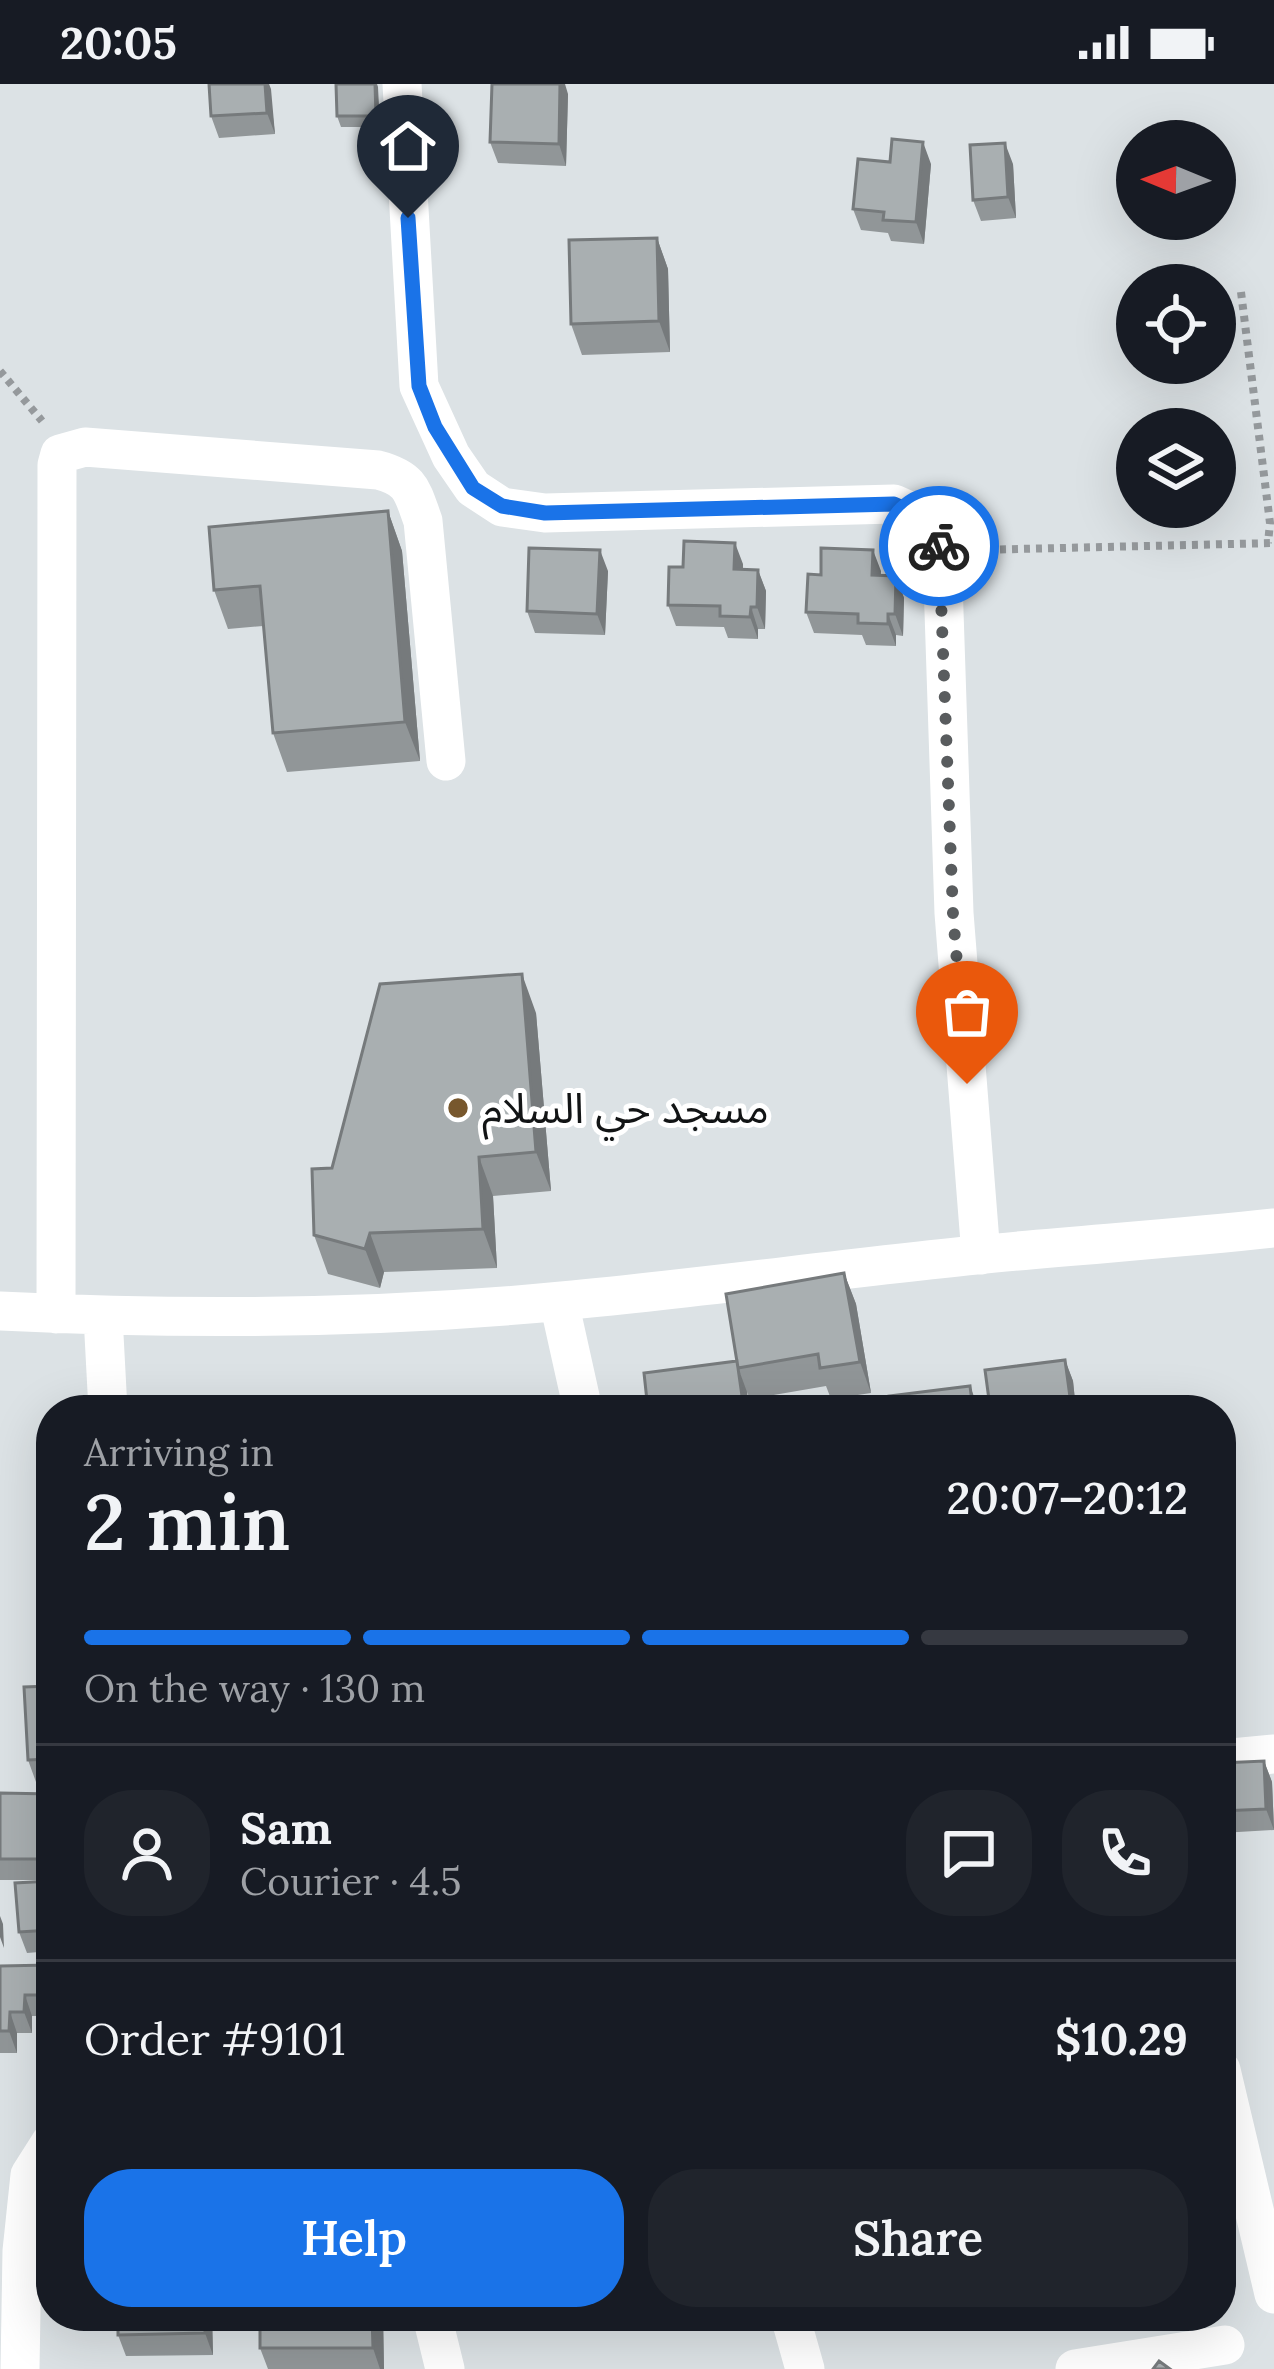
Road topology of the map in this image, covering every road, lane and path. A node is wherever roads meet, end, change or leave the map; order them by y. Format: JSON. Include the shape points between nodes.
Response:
{"nodes":[{"id":1,"x":402,"y":84,"type":"edge"},
{"id":2,"x":1241,"y":292,"type":"dead end"},
{"id":3,"x":0,"y":371,"type":"edge"},
{"id":4,"x":66,"y":450,"type":"junction"},
{"id":5,"x":1271,"y":543,"type":"edge"},
{"id":6,"x":942,"y":551,"type":"junction"},
{"id":7,"x":446,"y":761,"type":"dead end"},
{"id":8,"x":1274,"y":1228,"type":"edge"},
{"id":9,"x":981,"y":1255,"type":"junction"},
{"id":10,"x":559,"y":1302,"type":"junction"},
{"id":11,"x":0,"y":1311,"type":"edge"},
{"id":12,"x":56,"y":1314,"type":"junction"},
{"id":13,"x":103,"y":1316,"type":"junction"},
{"id":14,"x":108,"y":1395,"type":"edge"},
{"id":15,"x":580,"y":1395,"type":"edge"},
{"id":16,"x":1274,"y":1754,"type":"edge"},
{"id":17,"x":1236,"y":1758,"type":"edge"},
{"id":18,"x":1236,"y":2133,"type":"edge"},
{"id":19,"x":36,"y":2166,"type":"edge"},
{"id":20,"x":11,"y":2244,"type":"edge"},
{"id":21,"x":1274,"y":2294,"type":"edge"},
{"id":22,"x":436,"y":2331,"type":"edge"},
{"id":23,"x":794,"y":2331,"type":"edge"},
{"id":24,"x":1225,"y":2345,"type":"dead end"},
{"id":25,"x":20,"y":2369,"type":"edge"},
{"id":26,"x":445,"y":2369,"type":"edge"},
{"id":27,"x":805,"y":2369,"type":"edge"},
{"id":28,"x":1075,"y":2369,"type":"edge"}],
"edges":[{"from":1,"to":6,"type":"street","via":[[419,386],[473,488],[502,506],[545,513],[894,504],[923,517]]},
{"from":2,"to":5,"type":"path"},
{"from":3,"to":4,"type":"path"},
{"from":4,"to":7,"type":"street","via":[[398,476],[423,521]]},
{"from":4,"to":12,"type":"street","via":[[57,465]]},
{"from":5,"to":6,"type":"path"},
{"from":6,"to":9,"type":"street","via":[[953,914]]},
{"from":8,"to":9,"type":"street"},
{"from":9,"to":10,"type":"street"},
{"from":10,"to":13,"type":"street"},
{"from":10,"to":15,"type":"street"},
{"from":11,"to":12,"type":"street"},
{"from":12,"to":13,"type":"street"},
{"from":13,"to":14,"type":"street"},
{"from":16,"to":17,"type":"street"},
{"from":18,"to":21,"type":"street"},
{"from":19,"to":20,"type":"street"},
{"from":20,"to":25,"type":"street"},
{"from":22,"to":26,"type":"street"},
{"from":23,"to":27,"type":"street"},
{"from":24,"to":28,"type":"street"}]}
